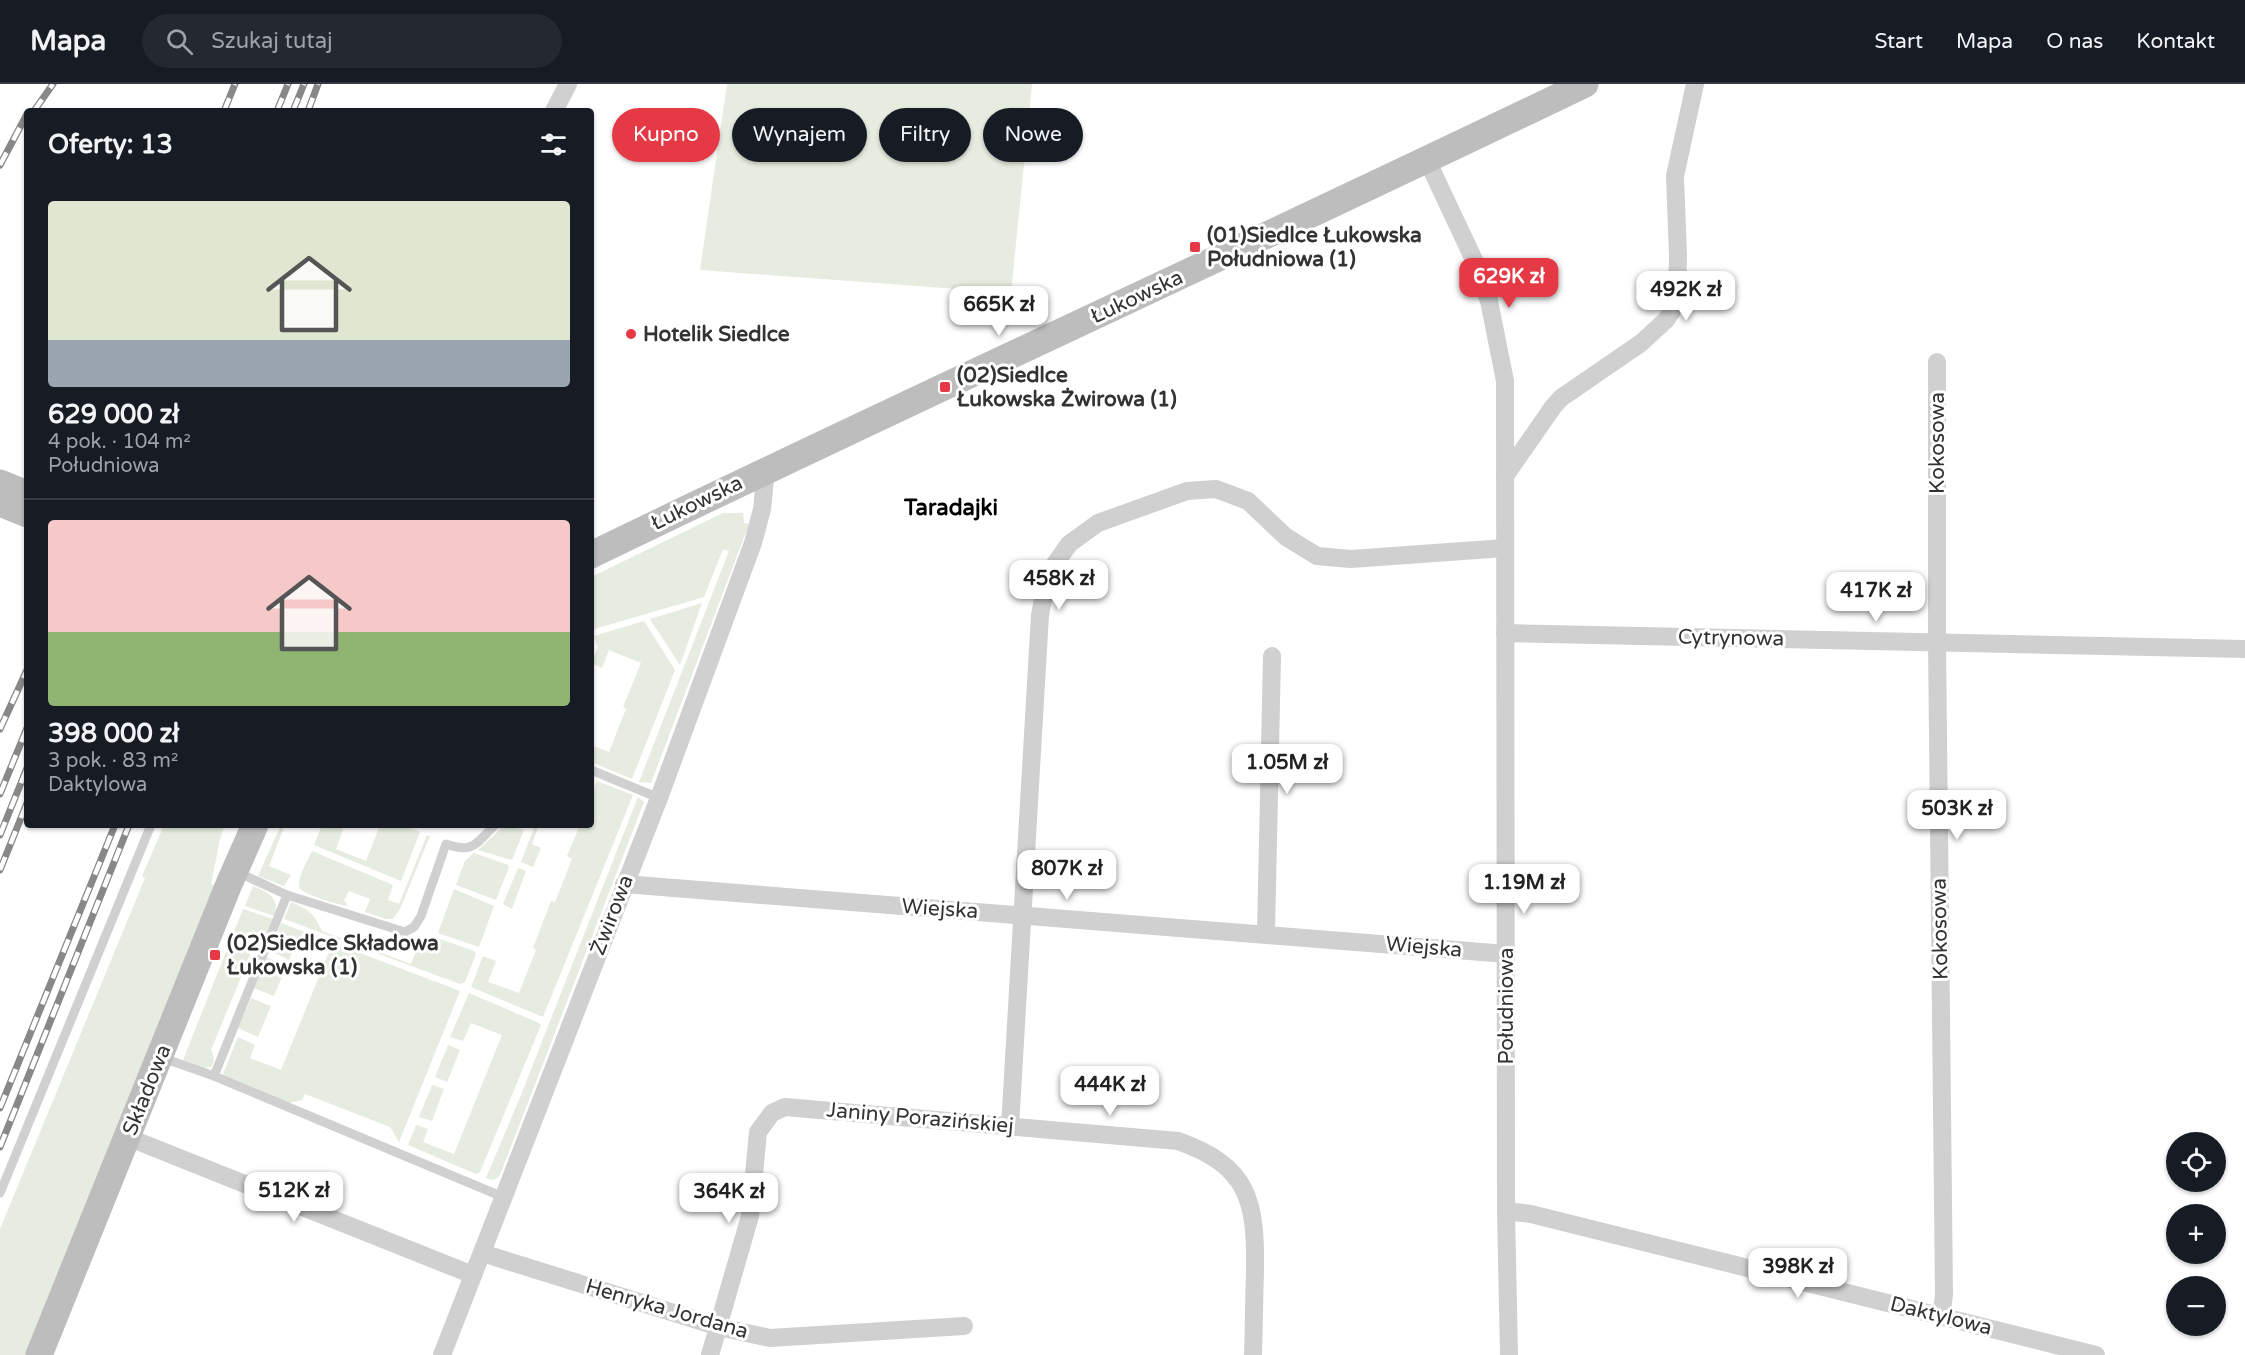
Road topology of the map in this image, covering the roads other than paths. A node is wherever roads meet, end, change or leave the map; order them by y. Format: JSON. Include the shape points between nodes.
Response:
{"nodes":[{"id":1,"x":568,"y":84,"type":"edge"},
{"id":2,"x":1585,"y":84,"type":"edge"},
{"id":3,"x":1695,"y":84,"type":"edge"},
{"id":4,"x":556,"y":108,"type":"edge"},
{"id":5,"x":1427,"y":160,"type":"junction"},
{"id":6,"x":1937,"y":362,"type":"dead end"},
{"id":7,"x":766,"y":470,"type":"junction"},
{"id":8,"x":1505,"y":476,"type":"junction"},
{"id":9,"x":0,"y":483,"type":"edge"},
{"id":10,"x":24,"y":493,"type":"edge"},
{"id":11,"x":0,"y":503,"type":"edge"},
{"id":12,"x":24,"y":513,"type":"edge"},
{"id":13,"x":1505,"y":548,"type":"junction"},
{"id":14,"x":594,"y":554,"type":"edge"},
{"id":15,"x":1505,"y":633,"type":"junction"},
{"id":16,"x":1937,"y":642,"type":"junction"},
{"id":17,"x":2245,"y":649,"type":"edge"},
{"id":18,"x":1272,"y":656,"type":"dead end"},
{"id":19,"x":594,"y":771,"type":"edge"},
{"id":20,"x":659,"y":798,"type":"junction"},
{"id":21,"x":150,"y":828,"type":"edge"},
{"id":22,"x":254,"y":828,"type":"edge"},
{"id":23,"x":492,"y":828,"type":"edge"},
{"id":24,"x":235,"y":871,"type":"junction"},
{"id":25,"x":624,"y":884,"type":"junction"},
{"id":26,"x":287,"y":895,"type":"junction"},
{"id":27,"x":1023,"y":916,"type":"junction"},
{"id":28,"x":1266,"y":933,"type":"junction"},
{"id":29,"x":1506,"y":954,"type":"junction"},
{"id":30,"x":160,"y":1057,"type":"junction"},
{"id":31,"x":214,"y":1076,"type":"junction"},
{"id":32,"x":1010,"y":1127,"type":"junction"},
{"id":33,"x":127,"y":1137,"type":"junction"},
{"id":34,"x":0,"y":1193,"type":"edge"},
{"id":35,"x":503,"y":1197,"type":"junction"},
{"id":36,"x":1506,"y":1211,"type":"junction"},
{"id":37,"x":482,"y":1253,"type":"junction"},
{"id":38,"x":473,"y":1275,"type":"junction"},
{"id":39,"x":1941,"y":1316,"type":"junction"},
{"id":40,"x":964,"y":1326,"type":"dead end"},
{"id":41,"x":719,"y":1327,"type":"junction"},
{"id":42,"x":39,"y":1355,"type":"edge"},
{"id":43,"x":442,"y":1355,"type":"edge"},
{"id":44,"x":710,"y":1355,"type":"edge"},
{"id":45,"x":1253,"y":1355,"type":"edge"},
{"id":46,"x":1509,"y":1355,"type":"edge"},
{"id":47,"x":2096,"y":1355,"type":"edge"}],
"edges":[{"from":1,"to":4,"type":"street"},
{"from":2,"to":5,"type":"main road","name":"Łukowska"},
{"from":3,"to":8,"type":"street","via":[[1675,176],[1678,256],[1672,311],[1641,343],[1561,398]]},
{"from":5,"to":7,"type":"main road","name":"Łukowska"},
{"from":5,"to":8,"type":"street","name":"Południowa","via":[[1489,301],[1505,381]]},
{"from":6,"to":16,"type":"street","name":"Kokosowa"},
{"from":7,"to":14,"type":"main road","name":"Łukowska"},
{"from":7,"to":20,"type":"street","name":"Żwirowa","via":[[753,543]]},
{"from":8,"to":13,"type":"street","name":"Południowa"},
{"from":9,"to":10,"type":"main road"},
{"from":11,"to":12,"type":"main road"},
{"from":13,"to":15,"type":"street","name":"Południowa"},
{"from":13,"to":27,"type":"street","via":[[1351,559],[1317,556],[1286,537],[1248,501],[1216,489],[1187,491],[1098,523],[1068,544],[1048,574],[1040,615]]},
{"from":15,"to":16,"type":"street","name":"Cytrynowa"},
{"from":15,"to":29,"type":"street","name":"Południowa"},
{"from":16,"to":17,"type":"street","name":"Cytrynowa"},
{"from":16,"to":39,"type":"street","name":"Kokosowa","via":[[1944,1295]]},
{"from":18,"to":28,"type":"street"},
{"from":19,"to":20,"type":"lane"},
{"from":20,"to":25,"type":"street","name":"Żwirowa"},
{"from":21,"to":34,"type":"lane"},
{"from":22,"to":24,"type":"main road","name":"Składowa"},
{"from":23,"to":26,"type":"lane","via":[[472,847],[461,849],[446,844],[421,916],[405,932]]},
{"from":24,"to":26,"type":"lane"},
{"from":24,"to":30,"type":"main road","name":"Składowa"},
{"from":25,"to":27,"type":"street","name":"Wiejska"},
{"from":25,"to":35,"type":"street","name":"Żwirowa"},
{"from":26,"to":31,"type":"lane"},
{"from":27,"to":28,"type":"street","name":"Wiejska"},
{"from":27,"to":32,"type":"street"},
{"from":28,"to":29,"type":"street","name":"Wiejska"},
{"from":29,"to":36,"type":"street","name":"Południowa"},
{"from":30,"to":31,"type":"lane"},
{"from":30,"to":33,"type":"main road","name":"Składowa"},
{"from":31,"to":35,"type":"lane"},
{"from":32,"to":41,"type":"street","name":"Janiny Porazińskiej","via":[[798,1107],[772,1113],[759,1132],[750,1216]]},
{"from":32,"to":45,"type":"street","name":"Janiny Porazińskiej","via":[[1178,1141],[1203,1150],[1228,1168],[1248,1198],[1255,1234]]},
{"from":33,"to":38,"type":"street"},
{"from":33,"to":42,"type":"main road","name":"Składowa"},
{"from":35,"to":37,"type":"street","name":"Żwirowa"},
{"from":36,"to":39,"type":"street","name":"Daktylowa"},
{"from":36,"to":46,"type":"street","name":"Południowa"},
{"from":37,"to":38,"type":"street","name":"Żwirowa"},
{"from":37,"to":41,"type":"street","name":"Henryka Jordana"},
{"from":38,"to":43,"type":"street","name":"Żwirowa"},
{"from":39,"to":47,"type":"street","name":"Daktylowa"},
{"from":40,"to":41,"type":"street","name":"Henryka Jordana","via":[[770,1338]]},
{"from":41,"to":44,"type":"street"}]}
